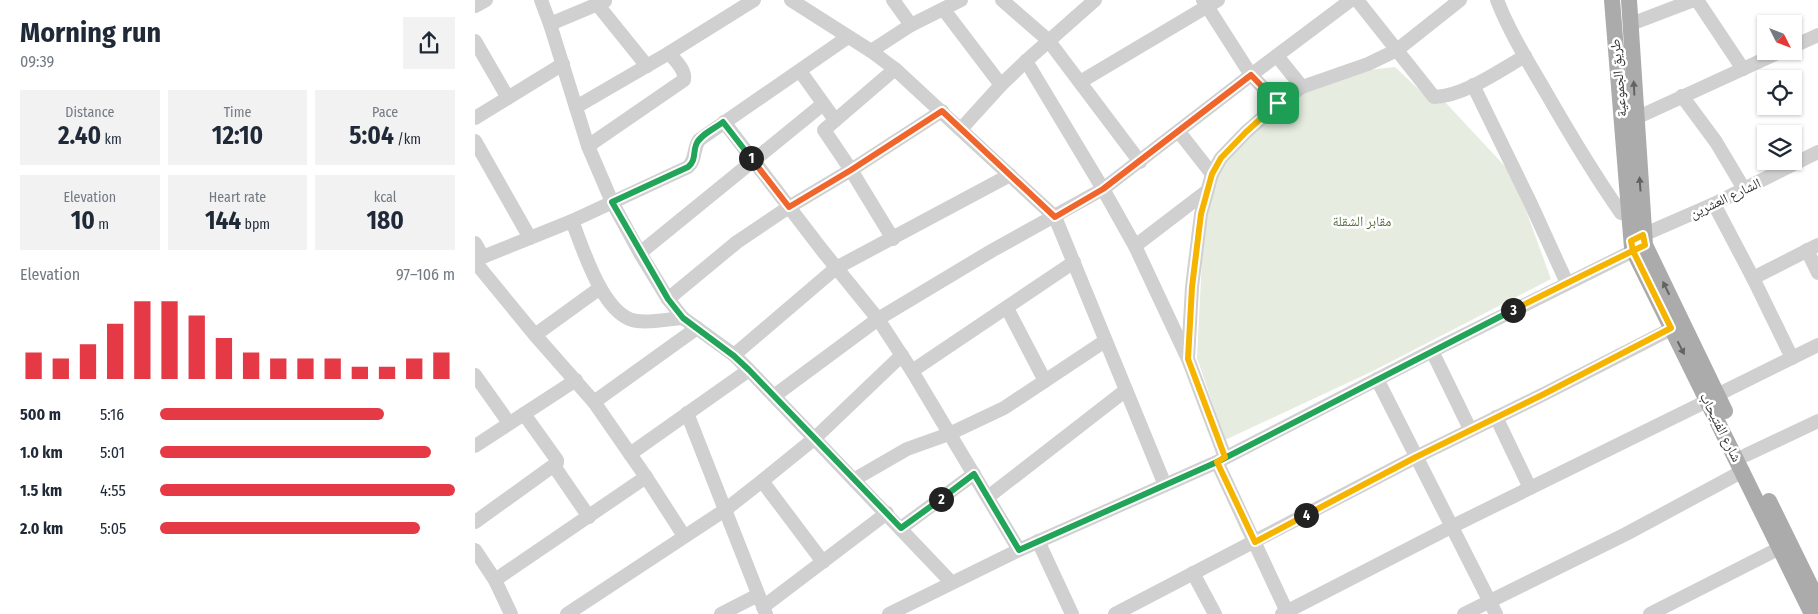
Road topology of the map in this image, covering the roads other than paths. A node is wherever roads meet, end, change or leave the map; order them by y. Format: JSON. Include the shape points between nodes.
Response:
{"nodes":[{"id":1,"x":486,"y":0,"type":"edge"},
{"id":2,"x":541,"y":0,"type":"edge"},
{"id":3,"x":754,"y":0,"type":"edge"},
{"id":4,"x":791,"y":0,"type":"edge"},
{"id":5,"x":893,"y":0,"type":"edge"},
{"id":6,"x":961,"y":0,"type":"edge"},
{"id":7,"x":1002,"y":0,"type":"edge"},
{"id":8,"x":1095,"y":0,"type":"edge"},
{"id":9,"x":1351,"y":0,"type":"edge"},
{"id":10,"x":1357,"y":0,"type":"edge"},
{"id":11,"x":1460,"y":0,"type":"edge"},
{"id":12,"x":1612,"y":0,"type":"edge"},
{"id":13,"x":1629,"y":0,"type":"edge"},
{"id":14,"x":1695,"y":0,"type":"edge"},
{"id":15,"x":1501,"y":1,"type":"edge"},
{"id":16,"x":602,"y":2,"type":"edge"},
{"id":17,"x":1209,"y":2,"type":"edge"},
{"id":18,"x":475,"y":6,"type":"edge"},
{"id":19,"x":945,"y":10,"type":"junction"},
{"id":20,"x":550,"y":24,"type":"junction"},
{"id":21,"x":1631,"y":24,"type":"junction"},
{"id":22,"x":911,"y":26,"type":"junction"},
{"id":23,"x":1818,"y":36,"type":"edge"},
{"id":24,"x":848,"y":37,"type":"junction"},
{"id":25,"x":1048,"y":40,"type":"junction"},
{"id":26,"x":475,"y":41,"type":"edge"},
{"id":27,"x":1803,"y":42,"type":"edge"},
{"id":28,"x":1397,"y":50,"type":"junction"},
{"id":29,"x":871,"y":51,"type":"junction"},
{"id":30,"x":669,"y":53,"type":"junction"},
{"id":31,"x":1277,"y":56,"type":"junction"},
{"id":32,"x":1525,"y":56,"type":"junction"},
{"id":33,"x":1762,"y":60,"type":"edge"},
{"id":34,"x":1026,"y":61,"type":"junction"},
{"id":35,"x":563,"y":64,"type":"junction"},
{"id":36,"x":647,"y":66,"type":"junction"},
{"id":37,"x":895,"y":69,"type":"junction"},
{"id":38,"x":1743,"y":69,"type":"junction"},
{"id":39,"x":800,"y":71,"type":"junction"},
{"id":40,"x":1251,"y":75,"type":"junction"},
{"id":41,"x":1080,"y":82,"type":"junction"},
{"id":42,"x":1001,"y":85,"type":"junction"},
{"id":43,"x":1473,"y":85,"type":"junction"},
{"id":44,"x":1302,"y":87,"type":"junction"},
{"id":45,"x":1682,"y":96,"type":"junction"},
{"id":46,"x":508,"y":98,"type":"junction"},
{"id":47,"x":1278,"y":103,"type":"junction"},
{"id":48,"x":823,"y":104,"type":"junction"},
{"id":49,"x":576,"y":107,"type":"junction"},
{"id":50,"x":942,"y":111,"type":"junction"},
{"id":51,"x":475,"y":118,"type":"edge"},
{"id":52,"x":1636,"y":118,"type":"junction"},
{"id":53,"x":835,"y":120,"type":"junction"},
{"id":54,"x":723,"y":122,"type":"junction"},
{"id":55,"x":961,"y":129,"type":"junction"},
{"id":56,"x":1179,"y":132,"type":"junction"},
{"id":57,"x":475,"y":141,"type":"edge"},
{"id":58,"x":588,"y":146,"type":"junction"},
{"id":59,"x":1818,"y":152,"type":"edge"},
{"id":60,"x":1631,"y":155,"type":"junction"},
{"id":61,"x":752,"y":160,"type":"junction"},
{"id":62,"x":1140,"y":162,"type":"junction"},
{"id":63,"x":851,"y":170,"type":"junction"},
{"id":64,"x":1212,"y":174,"type":"junction"},
{"id":65,"x":1010,"y":175,"type":"junction"},
{"id":66,"x":1103,"y":189,"type":"junction"},
{"id":67,"x":1744,"y":189,"type":"junction"},
{"id":68,"x":1207,"y":192,"type":"junction"},
{"id":69,"x":612,"y":202,"type":"junction"},
{"id":70,"x":1714,"y":204,"type":"junction"},
{"id":71,"x":789,"y":207,"type":"junction"},
{"id":72,"x":1635,"y":215,"type":"junction"},
{"id":73,"x":1055,"y":217,"type":"junction"},
{"id":74,"x":571,"y":221,"type":"junction"},
{"id":75,"x":530,"y":238,"type":"junction"},
{"id":76,"x":893,"y":239,"type":"junction"},
{"id":77,"x":475,"y":243,"type":"edge"},
{"id":78,"x":1638,"y":243,"type":"junction"},
{"id":79,"x":1135,"y":246,"type":"junction"},
{"id":80,"x":1812,"y":247,"type":"edge"},
{"id":81,"x":640,"y":253,"type":"junction"},
{"id":82,"x":478,"y":260,"type":"edge"},
{"id":83,"x":1074,"y":262,"type":"junction"},
{"id":84,"x":836,"y":268,"type":"junction"},
{"id":85,"x":1818,"y":273,"type":"edge"},
{"id":86,"x":1753,"y":278,"type":"junction"},
{"id":87,"x":1567,"y":283,"type":"junction"},
{"id":88,"x":600,"y":288,"type":"junction"},
{"id":89,"x":668,"y":299,"type":"junction"},
{"id":90,"x":1007,"y":308,"type":"junction"},
{"id":91,"x":683,"y":318,"type":"junction"},
{"id":92,"x":878,"y":319,"type":"junction"},
{"id":93,"x":697,"y":328,"type":"junction"},
{"id":94,"x":1671,"y":328,"type":"junction"},
{"id":95,"x":535,"y":335,"type":"junction"},
{"id":96,"x":1105,"y":342,"type":"junction"},
{"id":97,"x":1818,"y":345,"type":"edge"},
{"id":98,"x":1432,"y":351,"type":"junction"},
{"id":99,"x":901,"y":354,"type":"junction"},
{"id":100,"x":734,"y":356,"type":"junction"},
{"id":101,"x":1792,"y":358,"type":"junction"},
{"id":102,"x":1188,"y":359,"type":"junction"},
{"id":103,"x":749,"y":370,"type":"junction"},
{"id":104,"x":912,"y":371,"type":"junction"},
{"id":105,"x":475,"y":375,"type":"edge"},
{"id":106,"x":1377,"y":379,"type":"junction"},
{"id":107,"x":576,"y":380,"type":"junction"},
{"id":108,"x":1045,"y":381,"type":"junction"},
{"id":109,"x":1126,"y":390,"type":"junction"},
{"id":110,"x":775,"y":396,"type":"junction"},
{"id":111,"x":1712,"y":398,"type":"junction"},
{"id":112,"x":595,"y":402,"type":"junction"},
{"id":113,"x":687,"y":413,"type":"junction"},
{"id":114,"x":524,"y":414,"type":"junction"},
{"id":115,"x":1496,"y":418,"type":"junction"},
{"id":116,"x":1818,"y":421,"type":"edge"},
{"id":117,"x":509,"y":423,"type":"junction"},
{"id":118,"x":1471,"y":430,"type":"junction"},
{"id":119,"x":949,"y":434,"type":"junction"},
{"id":120,"x":815,"y":438,"type":"junction"},
{"id":121,"x":475,"y":446,"type":"edge"},
{"id":122,"x":630,"y":454,"type":"junction"},
{"id":123,"x":1747,"y":455,"type":"junction"},
{"id":124,"x":1416,"y":457,"type":"junction"},
{"id":125,"x":1221,"y":460,"type":"junction"},
{"id":126,"x":554,"y":466,"type":"junction"},
{"id":127,"x":1743,"y":471,"type":"junction"},
{"id":128,"x":974,"y":474,"type":"junction"},
{"id":129,"x":646,"y":477,"type":"junction"},
{"id":130,"x":855,"y":479,"type":"junction"},
{"id":131,"x":762,"y":482,"type":"junction"},
{"id":132,"x":1165,"y":485,"type":"junction"},
{"id":133,"x":1530,"y":488,"type":"junction"},
{"id":134,"x":988,"y":497,"type":"junction"},
{"id":135,"x":725,"y":510,"type":"junction"},
{"id":136,"x":887,"y":514,"type":"junction"},
{"id":137,"x":589,"y":517,"type":"junction"},
{"id":138,"x":475,"y":522,"type":"edge"},
{"id":139,"x":1451,"y":527,"type":"junction"},
{"id":140,"x":901,"y":528,"type":"junction"},
{"id":141,"x":684,"y":536,"type":"junction"},
{"id":142,"x":1038,"y":541,"type":"junction"},
{"id":143,"x":1255,"y":542,"type":"junction"},
{"id":144,"x":1780,"y":548,"type":"junction"},
{"id":145,"x":475,"y":550,"type":"edge"},
{"id":146,"x":1019,"y":550,"type":"junction"},
{"id":147,"x":823,"y":562,"type":"junction"},
{"id":148,"x":1193,"y":573,"type":"junction"},
{"id":149,"x":495,"y":580,"type":"junction"},
{"id":150,"x":951,"y":582,"type":"junction"},
{"id":151,"x":1818,"y":601,"type":"edge"},
{"id":152,"x":762,"y":605,"type":"edge"},
{"id":153,"x":1493,"y":608,"type":"edge"},
{"id":154,"x":1666,"y":610,"type":"edge"},
{"id":155,"x":1285,"y":613,"type":"edge"},
{"id":156,"x":511,"y":614,"type":"edge"},
{"id":157,"x":567,"y":614,"type":"edge"},
{"id":158,"x":721,"y":614,"type":"edge"},
{"id":159,"x":889,"y":614,"type":"edge"},
{"id":160,"x":1072,"y":614,"type":"edge"},
{"id":161,"x":1115,"y":614,"type":"edge"},
{"id":162,"x":1215,"y":614,"type":"edge"},
{"id":163,"x":1464,"y":614,"type":"edge"},
{"id":164,"x":1650,"y":614,"type":"edge"},
{"id":165,"x":1812,"y":614,"type":"edge"}],
"edges":[{"from":1,"to":18,"type":"street"},
{"from":2,"to":20,"type":"street"},
{"from":3,"to":30,"type":"street"},
{"from":4,"to":24,"type":"street"},
{"from":5,"to":22,"type":"street"},
{"from":6,"to":19,"type":"street"},
{"from":7,"to":25,"type":"street"},
{"from":8,"to":25,"type":"street"},
{"from":9,"to":31,"type":"street"},
{"from":10,"to":28,"type":"street"},
{"from":11,"to":28,"type":"street"},
{"from":12,"to":60,"type":"main road","name":"طريق الجموعية"},
{"from":13,"to":21,"type":"main road","name":"طريق الجموعية"},
{"from":14,"to":21,"type":"street"},
{"from":14,"to":38,"type":"street"},
{"from":15,"to":32,"type":"street"},
{"from":16,"to":20,"type":"street"},
{"from":16,"to":36,"type":"street"},
{"from":17,"to":40,"type":"street"},
{"from":17,"to":41,"type":"street"},
{"from":19,"to":22,"type":"street"},
{"from":19,"to":42,"type":"street"},
{"from":20,"to":35,"type":"street"},
{"from":52,"to":21,"type":"main road","name":"طريق الجموعية","one_way":true},
{"from":22,"to":29,"type":"street"},
{"from":23,"to":27,"type":"street"},
{"from":24,"to":29,"type":"street"},
{"from":24,"to":39,"type":"street"},
{"from":25,"to":34,"type":"street"},
{"from":25,"to":41,"type":"street"},
{"from":26,"to":46,"type":"street"},
{"from":28,"to":43,"type":"street","via":[[1434,97],[1446,96]]},
{"from":28,"to":44,"type":"street","via":[[1368,64]]},
{"from":29,"to":37,"type":"street"},
{"from":30,"to":36,"type":"street"},
{"from":30,"to":58,"type":"street","via":[[684,72],[684,80]]},
{"from":31,"to":40,"type":"street"},
{"from":31,"to":44,"type":"street"},
{"from":32,"to":43,"type":"street"},
{"from":32,"to":72,"type":"street","via":[[1591,170],[1621,213]]},
{"from":33,"to":38,"type":"street"},
{"from":34,"to":42,"type":"street"},
{"from":34,"to":66,"type":"street"},
{"from":35,"to":46,"type":"street"},
{"from":35,"to":49,"type":"street"},
{"from":36,"to":49,"type":"street"},
{"from":37,"to":50,"type":"street"},
{"from":37,"to":53,"type":"street"},
{"from":38,"to":45,"type":"street"},
{"from":39,"to":48,"type":"street"},
{"from":39,"to":54,"type":"street"},
{"from":40,"to":47,"type":"street"},
{"from":40,"to":56,"type":"street"},
{"from":41,"to":62,"type":"street"},
{"from":42,"to":55,"type":"street"},
{"from":43,"to":87,"type":"street"},
{"from":44,"to":47,"type":"street"},
{"from":45,"to":52,"type":"street"},
{"from":45,"to":67,"type":"street","via":[[1716,142]]},
{"from":46,"to":51,"type":"street"},
{"from":47,"to":64,"type":"street","via":[[1221,158]]},
{"from":48,"to":53,"type":"street"},
{"from":48,"to":61,"type":"street"},
{"from":49,"to":58,"type":"street"},
{"from":50,"to":55,"type":"street"},
{"from":50,"to":63,"type":"street"},
{"from":52,"to":60,"type":"main road","name":"طريق الجموعية"},
{"from":53,"to":63,"type":"street","via":[[826,128],[825,134]]},
{"from":54,"to":61,"type":"street"},
{"from":54,"to":69,"type":"street","via":[[695,145],[693,161],[688,167]]},
{"from":55,"to":65,"type":"street"},
{"from":56,"to":62,"type":"street"},
{"from":56,"to":64,"type":"street"},
{"from":57,"to":75,"type":"street"},
{"from":58,"to":69,"type":"street"},
{"from":59,"to":67,"type":"street","name":"الشارع العشرين"},
{"from":60,"to":72,"type":"main road"},
{"from":61,"to":71,"type":"street"},
{"from":61,"to":81,"type":"street"},
{"from":62,"to":66,"type":"street"},
{"from":63,"to":71,"type":"street"},
{"from":63,"to":76,"type":"street"},
{"from":64,"to":68,"type":"street"},
{"from":65,"to":73,"type":"street"},
{"from":65,"to":76,"type":"street"},
{"from":66,"to":73,"type":"street"},
{"from":66,"to":79,"type":"street"},
{"from":67,"to":70,"type":"street","name":"الشارع العشرين"},
{"from":68,"to":79,"type":"street"},
{"from":68,"to":102,"type":"street","via":[[1192,287]]},
{"from":69,"to":74,"type":"street"},
{"from":69,"to":81,"type":"street"},
{"from":70,"to":78,"type":"street","name":"الشارع العشرين"},
{"from":70,"to":86,"type":"street"},
{"from":71,"to":84,"type":"street"},
{"from":71,"to":89,"type":"street","via":[[737,242]]},
{"from":72,"to":78,"type":"main road"},
{"from":73,"to":83,"type":"street"},
{"from":73,"to":92,"type":"street"},
{"from":74,"to":75,"type":"street"},
{"from":74,"to":88,"type":"street"},
{"from":75,"to":82,"type":"street"},
{"from":76,"to":84,"type":"street"},
{"from":77,"to":82,"type":"street"},
{"from":78,"to":87,"type":"street","name":"الشارع العشرين"},
{"from":78,"to":94,"type":"main road","name":"شارع الفتيحاب"},
{"from":111,"to":78,"type":"main road","name":"شارع الفتيحاب","one_way":true},
{"from":79,"to":102,"type":"street"},
{"from":80,"to":85,"type":"street"},
{"from":80,"to":86,"type":"street"},
{"from":81,"to":89,"type":"street"},
{"from":82,"to":95,"type":"street"},
{"from":83,"to":90,"type":"street"},
{"from":83,"to":96,"type":"street"},
{"from":84,"to":92,"type":"street"},
{"from":84,"to":100,"type":"street"},
{"from":86,"to":101,"type":"street"},
{"from":87,"to":98,"type":"street","name":"الشارع العشرين"},
{"from":88,"to":91,"type":"street","via":[[608,301],[625,317],[635,321]]},
{"from":88,"to":95,"type":"street"},
{"from":89,"to":91,"type":"street"},
{"from":90,"to":104,"type":"street"},
{"from":90,"to":108,"type":"street"},
{"from":91,"to":93,"type":"street"},
{"from":92,"to":99,"type":"street"},
{"from":92,"to":110,"type":"street"},
{"from":93,"to":100,"type":"street"},
{"from":93,"to":112,"type":"street"},
{"from":94,"to":111,"type":"main road","name":"شارع الفتيحاب","one_way":true},
{"from":94,"to":115,"type":"street"},
{"from":95,"to":107,"type":"street"},
{"from":96,"to":108,"type":"street"},
{"from":96,"to":109,"type":"street"},
{"from":97,"to":101,"type":"street"},
{"from":98,"to":106,"type":"street","name":"الشارع العشرين"},
{"from":98,"to":118,"type":"street"},
{"from":99,"to":104,"type":"street"},
{"from":99,"to":120,"type":"street"},
{"from":100,"to":103,"type":"street"},
{"from":101,"to":111,"type":"street"},
{"from":102,"to":125,"type":"street"},
{"from":103,"to":110,"type":"street"},
{"from":103,"to":113,"type":"street"},
{"from":104,"to":119,"type":"street"},
{"from":105,"to":117,"type":"street"},
{"from":106,"to":124,"type":"street"},
{"from":106,"to":125,"type":"street","name":"الشارع العشرين"},
{"from":107,"to":112,"type":"street"},
{"from":107,"to":114,"type":"street"},
{"from":108,"to":119,"type":"street","via":[[1004,408]]},
{"from":109,"to":132,"type":"street"},
{"from":109,"to":134,"type":"street"},
{"from":110,"to":120,"type":"street"},
{"from":111,"to":123,"type":"main road","name":"شارع الفتيحاب"},
{"from":111,"to":127,"type":"main road","name":"شارع الفتيحاب"},
{"from":111,"to":133,"type":"street"},
{"from":112,"to":122,"type":"street"},
{"from":113,"to":122,"type":"street"},
{"from":113,"to":135,"type":"street"},
{"from":114,"to":117,"type":"street"},
{"from":114,"to":126,"type":"street","via":[[557,460]]},
{"from":115,"to":118,"type":"street"},
{"from":115,"to":133,"type":"street"},
{"from":116,"to":123,"type":"street"},
{"from":117,"to":121,"type":"street"},
{"from":118,"to":124,"type":"street"},
{"from":119,"to":128,"type":"street"},
{"from":119,"to":130,"type":"street","via":[[907,449]]},
{"from":120,"to":130,"type":"street"},
{"from":120,"to":131,"type":"street"},
{"from":122,"to":129,"type":"street"},
{"from":123,"to":151,"type":"main road","name":"شارع الفتيحاب"},
{"from":124,"to":139,"type":"street"},
{"from":124,"to":143,"type":"street"},
{"from":125,"to":132,"type":"street","name":"الشارع العشرين"},
{"from":125,"to":143,"type":"street"},
{"from":126,"to":137,"type":"street"},
{"from":126,"to":138,"type":"street"},
{"from":127,"to":144,"type":"main road","name":"شارع الفتيحاب"},
{"from":127,"to":153,"type":"street"},
{"from":128,"to":134,"type":"street"},
{"from":128,"to":140,"type":"street"},
{"from":129,"to":137,"type":"street"},
{"from":129,"to":141,"type":"street"},
{"from":130,"to":136,"type":"street"},
{"from":131,"to":135,"type":"street"},
{"from":131,"to":147,"type":"street"},
{"from":132,"to":142,"type":"street","name":"الشارع العشرين"},
{"from":133,"to":139,"type":"street"},
{"from":134,"to":146,"type":"street"},
{"from":135,"to":141,"type":"street"},
{"from":135,"to":152,"type":"street"},
{"from":136,"to":140,"type":"street"},
{"from":136,"to":147,"type":"street"},
{"from":137,"to":149,"type":"street"},
{"from":139,"to":153,"type":"street"},
{"from":139,"to":155,"type":"street"},
{"from":140,"to":150,"type":"street"},
{"from":141,"to":157,"type":"street"},
{"from":142,"to":146,"type":"street","name":"الشارع العشرين"},
{"from":142,"to":160,"type":"street"},
{"from":143,"to":148,"type":"street"},
{"from":143,"to":155,"type":"street"},
{"from":144,"to":154,"type":"street"},
{"from":144,"to":165,"type":"main road","name":"شارع الفتيحاب"},
{"from":145,"to":149,"type":"street"},
{"from":146,"to":150,"type":"street","name":"الشارع العشرين"},
{"from":147,"to":152,"type":"street"},
{"from":148,"to":161,"type":"street"},
{"from":148,"to":162,"type":"street"},
{"from":149,"to":156,"type":"street"},
{"from":150,"to":159,"type":"street","name":"الشارع العشرين"},
{"from":152,"to":158,"type":"street"},
{"from":153,"to":163,"type":"street"},
{"from":154,"to":164,"type":"street"}]}
